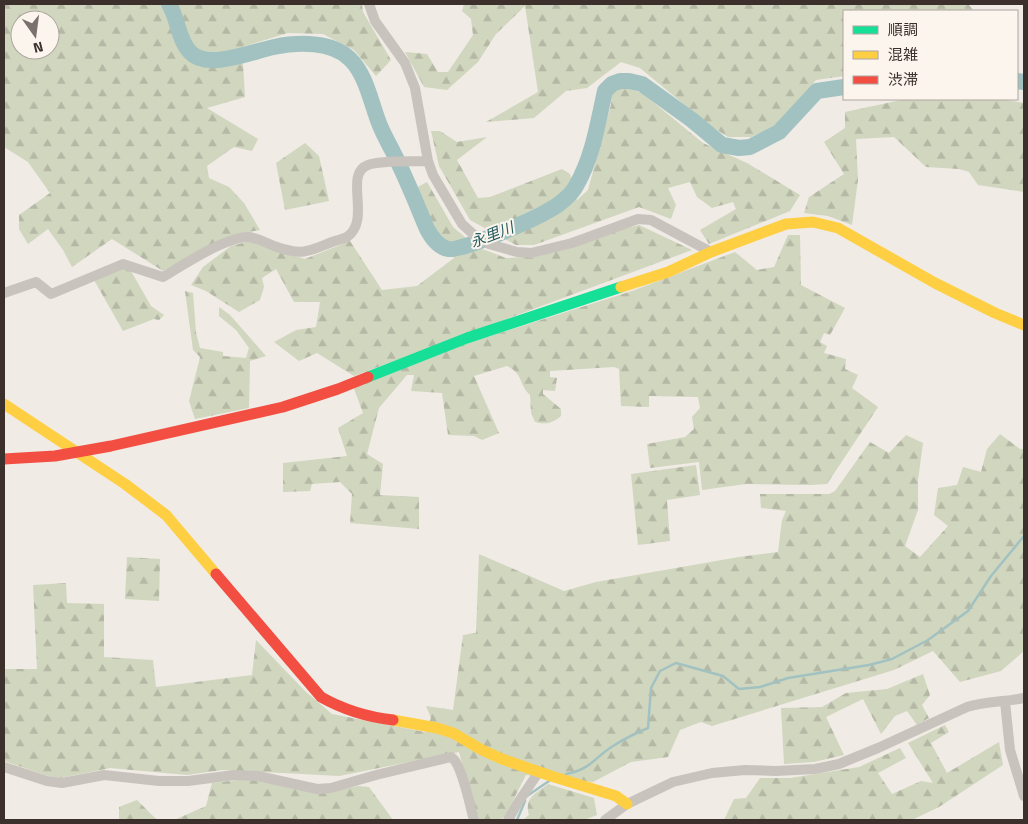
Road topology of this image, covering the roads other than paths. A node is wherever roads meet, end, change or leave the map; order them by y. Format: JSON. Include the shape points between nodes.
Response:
{"nodes":[{"id":1,"x":368,"y":4,"type":"edge"},
{"id":2,"x":423,"y":161,"type":"junction"},
{"id":3,"x":711,"y":252,"type":"junction"},
{"id":4,"x":4,"y":293,"type":"edge"},
{"id":5,"x":1024,"y":325,"type":"edge"},
{"id":6,"x":4,"y":404,"type":"edge"},
{"id":7,"x":78,"y":452,"type":"junction"},
{"id":8,"x":4,"y":459,"type":"edge"},
{"id":9,"x":1024,"y":698,"type":"edge"},
{"id":10,"x":1005,"y":702,"type":"junction"},
{"id":11,"x":4,"y":767,"type":"edge"},
{"id":12,"x":538,"y":773,"type":"junction"},
{"id":13,"x":1024,"y":796,"type":"edge"},
{"id":14,"x":627,"y":804,"type":"junction"},
{"id":15,"x":474,"y":820,"type":"edge"},
{"id":16,"x":508,"y":820,"type":"edge"},
{"id":17,"x":605,"y":820,"type":"edge"}],
"edges":[{"from":1,"to":2,"type":"street","via":[[405,63],[415,88]]},
{"from":2,"to":3,"type":"street","via":[[462,224],[489,244],[531,253],[645,219]]},
{"from":2,"to":4,"type":"street","via":[[368,165],[358,172],[355,229],[347,237],[310,252],[294,253],[251,237],[242,238],[216,248],[163,277],[123,264],[51,294],[36,282]]},
{"from":3,"to":5,"type":"street","via":[[786,224],[825,224],[838,228],[935,283]]},
{"from":3,"to":7,"type":"street","via":[[668,272],[468,338],[319,396]]},
{"from":6,"to":7,"type":"street"},
{"from":7,"to":8,"type":"street"},
{"from":7,"to":12,"type":"street","via":[[147,498],[166,515],[321,697],[354,714],[454,733],[483,750]]},
{"from":9,"to":10,"type":"street"},
{"from":10,"to":13,"type":"street","via":[[1010,750]]},
{"from":10,"to":14,"type":"street","via":[[967,707],[839,764],[776,771],[712,772],[673,782]]},
{"from":11,"to":15,"type":"street","via":[[62,783],[112,775],[159,781],[234,775],[258,776],[317,789],[451,757],[460,769]]},
{"from":12,"to":14,"type":"street","via":[[616,796]]},
{"from":12,"to":16,"type":"street"},
{"from":14,"to":17,"type":"street"}]}
